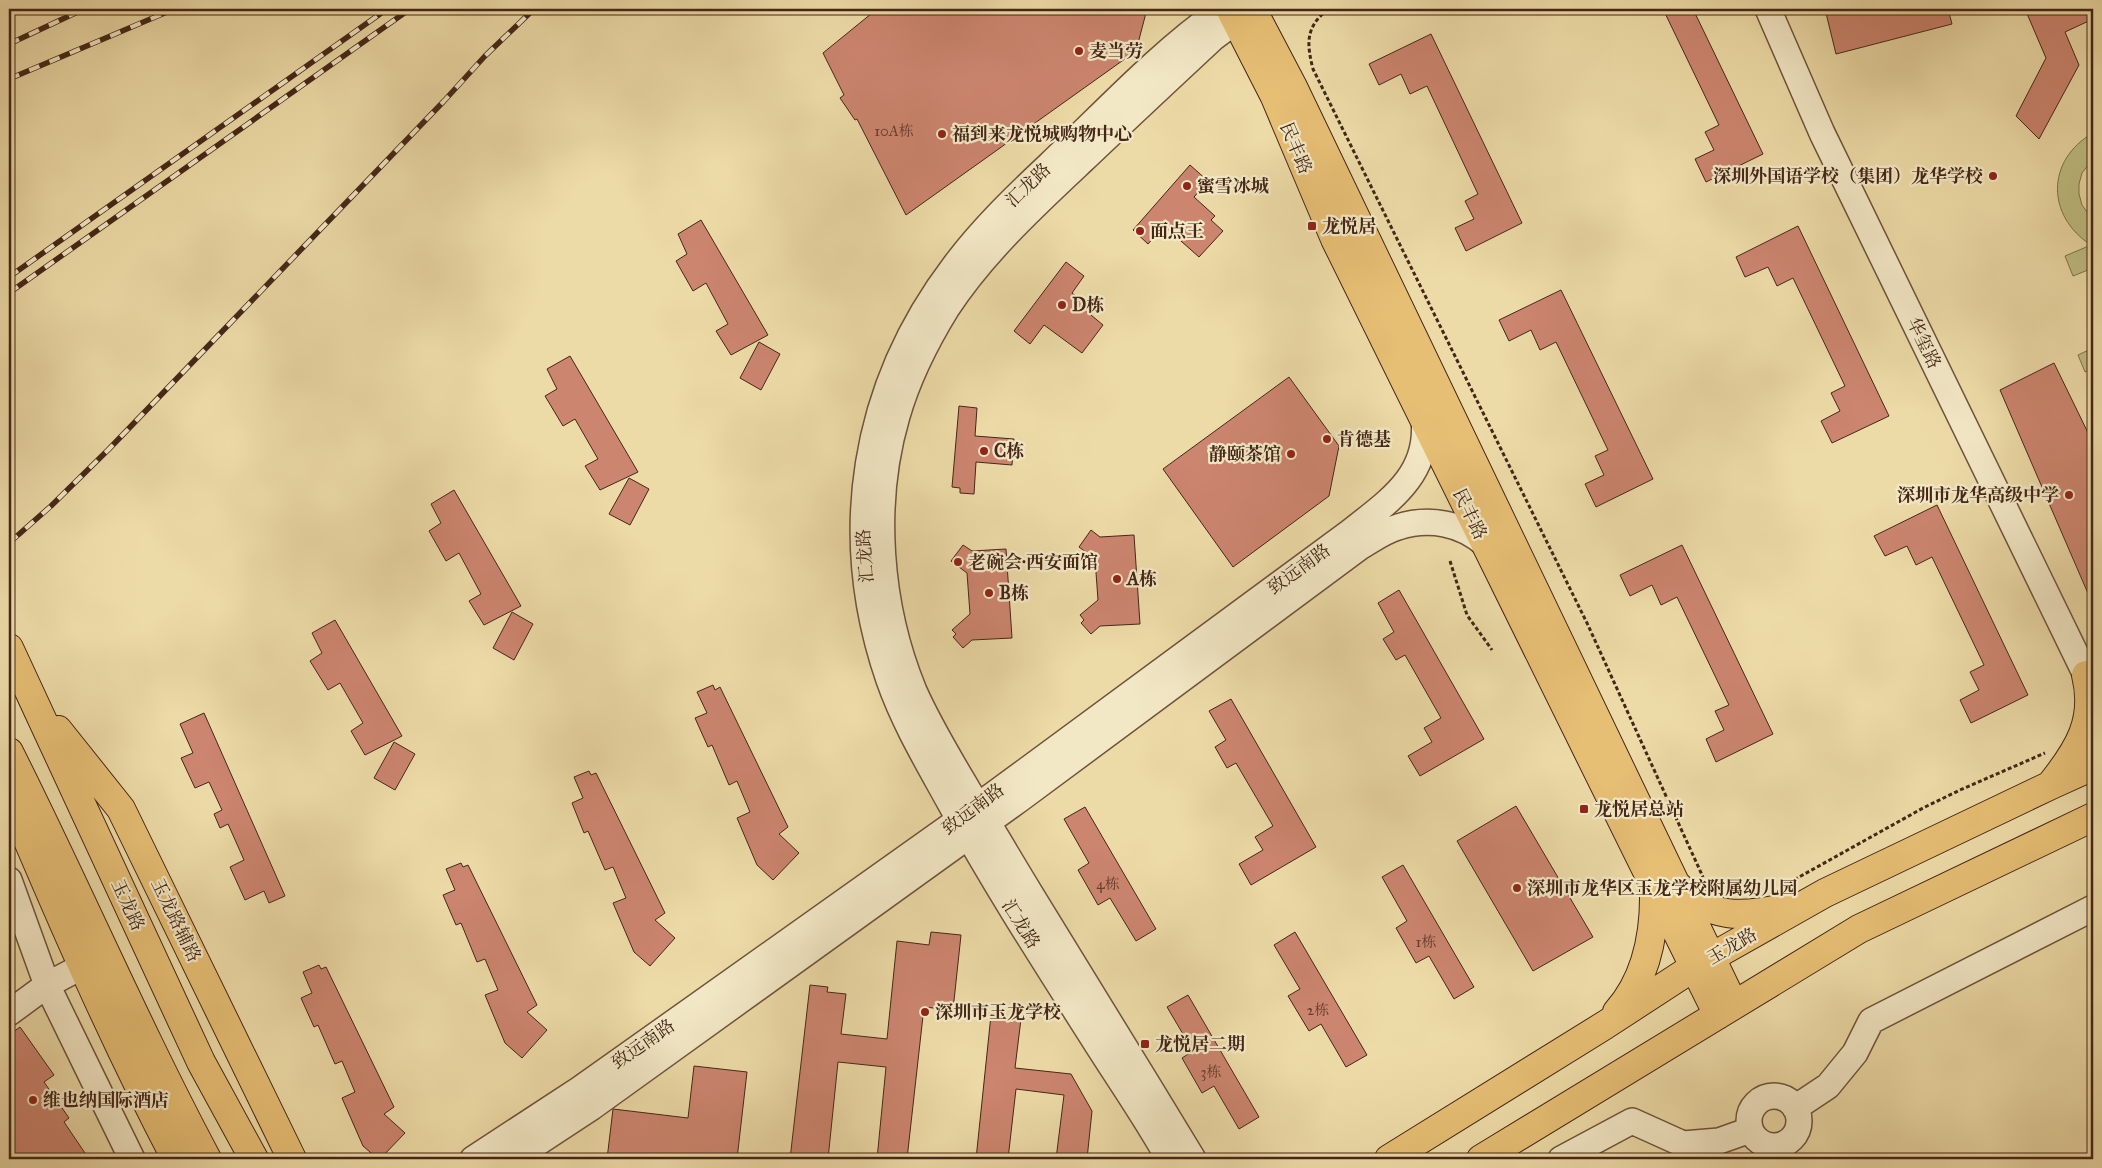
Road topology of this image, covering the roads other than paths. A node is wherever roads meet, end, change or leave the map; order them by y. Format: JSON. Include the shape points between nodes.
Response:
{"nodes":[{"id":1,"x":1768,"y":9,"type":"edge"},
{"id":2,"x":1243,"y":11,"type":"edge"},
{"id":3,"x":1424,"y":419,"type":"junction"},
{"id":4,"x":1486,"y":544,"type":"junction"},
{"id":5,"x":9,"y":648,"type":"edge"},
{"id":6,"x":2090,"y":679,"type":"edge"},
{"id":7,"x":32,"y":698,"type":"junction"},
{"id":8,"x":9,"y":752,"type":"edge"},
{"id":9,"x":2093,"y":766,"type":"edge"},
{"id":10,"x":2051,"y":784,"type":"junction"},
{"id":11,"x":9,"y":796,"type":"edge"},
{"id":12,"x":2093,"y":817,"type":"edge"},
{"id":13,"x":973,"y":821,"type":"junction"},
{"id":14,"x":9,"y":880,"type":"edge"},
{"id":15,"x":1664,"y":883,"type":"junction"},
{"id":16,"x":1810,"y":902,"type":"junction"},
{"id":17,"x":2093,"y":908,"type":"edge"},
{"id":18,"x":1703,"y":962,"type":"junction"},
{"id":19,"x":81,"y":967,"type":"junction"},
{"id":20,"x":47,"y":985,"type":"junction"},
{"id":21,"x":1726,"y":1011,"type":"junction"},
{"id":22,"x":9,"y":1013,"type":"edge"},
{"id":23,"x":1605,"y":1025,"type":"junction"},
{"id":24,"x":148,"y":1107,"type":"junction"},
{"id":25,"x":1795,"y":1108,"type":"junction"},
{"id":26,"x":1750,"y":1130,"type":"junction"},
{"id":27,"x":1787,"y":1152,"type":"edge"},
{"id":28,"x":132,"y":1159,"type":"edge"},
{"id":29,"x":170,"y":1159,"type":"edge"},
{"id":30,"x":176,"y":1159,"type":"edge"},
{"id":31,"x":207,"y":1159,"type":"edge"},
{"id":32,"x":254,"y":1159,"type":"edge"},
{"id":33,"x":292,"y":1159,"type":"edge"},
{"id":34,"x":472,"y":1159,"type":"edge"},
{"id":35,"x":513,"y":1159,"type":"edge"},
{"id":36,"x":1168,"y":1159,"type":"edge"},
{"id":37,"x":1193,"y":1159,"type":"edge"},
{"id":38,"x":1389,"y":1159,"type":"edge"},
{"id":39,"x":1481,"y":1159,"type":"edge"},
{"id":40,"x":1561,"y":1159,"type":"edge"}],
"edges":[{"from":1,"to":6,"type":"street","name":"华玺路","via":[[1822,133]]},
{"from":2,"to":3,"type":"main road","name":"民丰路","via":[[1275,97],[1335,239]]},
{"from":2,"to":13,"type":"street","name":"汇龙路","via":[[1037,203],[979,267],[949,306],[927,343],[897,415],[885,474],[882,521],[883,557],[893,628],[915,693]]},
{"from":2,"to":15,"type":"main road","name":"民丰路","via":[[1294,87]]},
{"from":3,"to":4,"type":"main road","name":"民丰路"},
{"from":3,"to":13,"type":"street","name":"致远南路","via":[[1426,434],[1419,462],[1407,480],[1379,508]]},
{"from":4,"to":13,"type":"street","name":"致远南路","via":[[1473,533],[1439,523],[1398,527],[1380,535]]},
{"from":4,"to":15,"type":"main road","name":"民丰路"},
{"from":5,"to":7,"type":"main road","name":"玉龙路"},
{"from":6,"to":10,"type":"main road","via":[[2085,731]]},
{"from":7,"to":32,"type":"main road","name":"玉龙路","via":[[201,1062]]},
{"from":7,"to":33,"type":"main road","name":"玉龙路辅路","via":[[121,808]]},
{"from":8,"to":31,"type":"main road","via":[[178,1106]]},
{"from":9,"to":10,"type":"main road","name":"玉龙路"},
{"from":10,"to":16,"type":"main road","name":"玉龙路"},
{"from":11,"to":19,"type":"main road"},
{"from":12,"to":21,"type":"main road","via":[[1859,929]]},
{"from":13,"to":34,"type":"street","name":"致远南路"},
{"from":13,"to":35,"type":"street","name":"致远南路","via":[[592,1107]]},
{"from":13,"to":36,"type":"street","name":"汇龙路","via":[[990,876]]},
{"from":13,"to":37,"type":"street","name":"汇龙路"},
{"from":14,"to":20,"type":"street"},
{"from":15,"to":16,"type":"main road","via":[[1726,913],[1754,915]]},
{"from":15,"to":18,"type":"main road","name":"民丰路"},
{"from":15,"to":23,"type":"main road","via":[[1654,906],[1648,953],[1629,998]]},
{"from":16,"to":18,"type":"main road","name":"玉龙路"},
{"from":17,"to":25,"type":"street","via":[[1871,1021],[1855,1052],[1828,1086]]},
{"from":18,"to":21,"type":"main road","name":"民丰路"},
{"from":18,"to":23,"type":"main road","name":"玉龙路"},
{"from":19,"to":20,"type":"street"},
{"from":19,"to":24,"type":"main road"},
{"from":20,"to":22,"type":"street"},
{"from":20,"to":28,"type":"street"},
{"from":21,"to":39,"type":"main road"},
{"from":23,"to":38,"type":"main road","name":"玉龙路"},
{"from":24,"to":29,"type":"main road"},
{"from":24,"to":30,"type":"main road"},
{"from":25,"to":26,"type":"street","via":[[1785,1098],[1766,1097],[1752,1108],[1748,1120]]},
{"from":25,"to":27,"type":"street","via":[[1799,1123]]},
{"from":26,"to":27,"type":"street","via":[[1759,1142]]},
{"from":26,"to":40,"type":"street","via":[[1720,1140],[1683,1144],[1632,1121]]}]}
